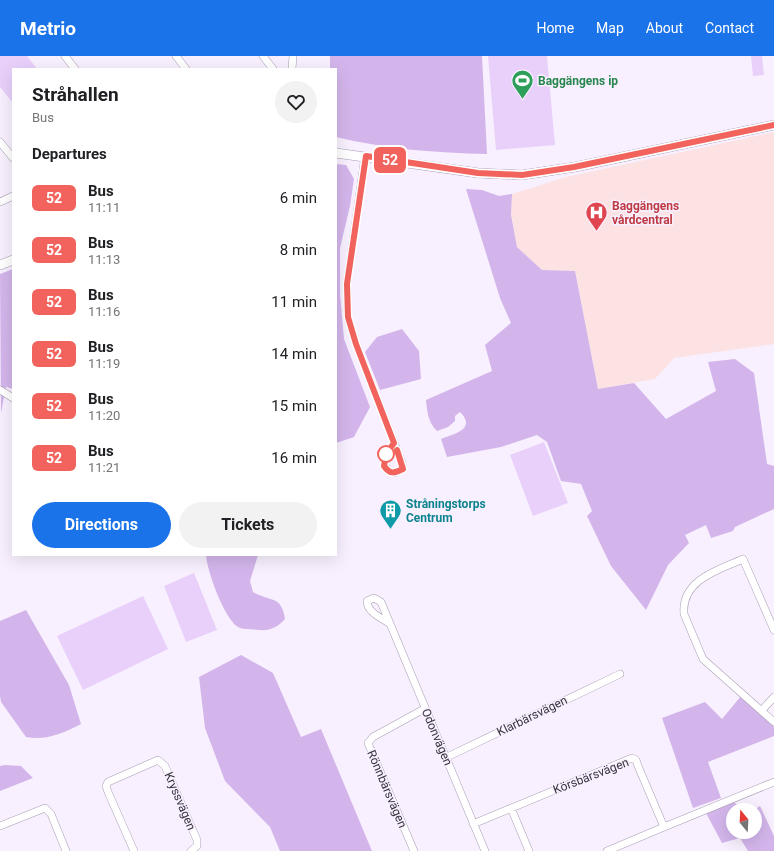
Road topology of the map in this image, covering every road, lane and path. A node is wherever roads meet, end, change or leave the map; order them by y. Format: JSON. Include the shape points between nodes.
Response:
{"nodes":[{"id":1,"x":65,"y":56,"type":"edge"},
{"id":2,"x":176,"y":56,"type":"edge"},
{"id":3,"x":263,"y":56,"type":"edge"},
{"id":4,"x":293,"y":56,"type":"edge"},
{"id":5,"x":74,"y":68,"type":"edge"},
{"id":6,"x":185,"y":68,"type":"edge"},
{"id":7,"x":272,"y":68,"type":"edge"},
{"id":8,"x":292,"y":68,"type":"edge"},
{"id":9,"x":774,"y":125,"type":"edge"},
{"id":10,"x":0,"y":142,"type":"edge"},
{"id":11,"x":337,"y":153,"type":"edge"},
{"id":12,"x":366,"y":156,"type":"junction"},
{"id":13,"x":12,"y":157,"type":"edge"},
{"id":14,"x":12,"y":196,"type":"edge"},
{"id":15,"x":0,"y":202,"type":"edge"},
{"id":16,"x":12,"y":260,"type":"edge"},
{"id":17,"x":0,"y":265,"type":"edge"},
{"id":18,"x":0,"y":390,"type":"edge"},
{"id":19,"x":12,"y":397,"type":"edge"},
{"id":20,"x":394,"y":443,"type":"dead end"},
{"id":21,"x":389,"y":623,"type":"dead end"},
{"id":22,"x":774,"y":630,"type":"edge"},
{"id":23,"x":620,"y":674,"type":"dead end"},
{"id":24,"x":774,"y":696,"type":"edge"},
{"id":25,"x":424,"y":709,"type":"junction"},
{"id":26,"x":762,"y":710,"type":"junction"},
{"id":27,"x":774,"y":722,"type":"edge"},
{"id":28,"x":445,"y":758,"type":"junction"},
{"id":29,"x":774,"y":782,"type":"edge"},
{"id":30,"x":511,"y":808,"type":"junction"},
{"id":31,"x":473,"y":824,"type":"junction"},
{"id":32,"x":0,"y":826,"type":"edge"},
{"id":33,"x":664,"y":827,"type":"junction"},
{"id":34,"x":66,"y":851,"type":"edge"},
{"id":35,"x":134,"y":851,"type":"edge"},
{"id":36,"x":191,"y":851,"type":"edge"},
{"id":37,"x":414,"y":851,"type":"edge"},
{"id":38,"x":485,"y":851,"type":"edge"},
{"id":39,"x":529,"y":851,"type":"edge"},
{"id":40,"x":607,"y":851,"type":"edge"}],
"edges":[{"from":1,"to":5,"type":"street"},
{"from":2,"to":6,"type":"street"},
{"from":3,"to":7,"type":"street"},
{"from":4,"to":8,"type":"street"},
{"from":9,"to":12,"type":"street","via":[[574,167],[522,175],[478,173]]},
{"from":10,"to":13,"type":"street"},
{"from":11,"to":12,"type":"street"},
{"from":12,"to":20,"type":"street","via":[[347,284],[348,317]]},
{"from":14,"to":15,"type":"street"},
{"from":16,"to":17,"type":"street"},
{"from":18,"to":19,"type":"street"},
{"from":21,"to":25,"type":"street","name":"Odonvägen"},
{"from":22,"to":26,"type":"street","via":[[743,559],[700,579],[686,601],[684,614],[703,659]]},
{"from":23,"to":28,"type":"street","name":"Klarbärsvägen"},
{"from":24,"to":26,"type":"street"},
{"from":25,"to":28,"type":"street","name":"Odonvägen"},
{"from":25,"to":37,"type":"street","name":"Rönnbärsvägen","via":[[373,737],[368,743]]},
{"from":26,"to":27,"type":"street"},
{"from":28,"to":31,"type":"street","name":"Odonvägen"},
{"from":29,"to":33,"type":"street"},
{"from":30,"to":31,"type":"street","name":"Körsbärsvägen"},
{"from":30,"to":33,"type":"street","name":"Körsbärsvägen","via":[[632,758],[636,760]]},
{"from":30,"to":39,"type":"street"},
{"from":31,"to":38,"type":"street","name":"Odonvägen"},
{"from":32,"to":34,"type":"street","via":[[45,808],[51,814]]},
{"from":33,"to":40,"type":"street"},
{"from":35,"to":36,"type":"street","name":"Kryssvägen","via":[[106,786],[108,782],[158,760],[165,766],[197,840],[197,846]]}]}
